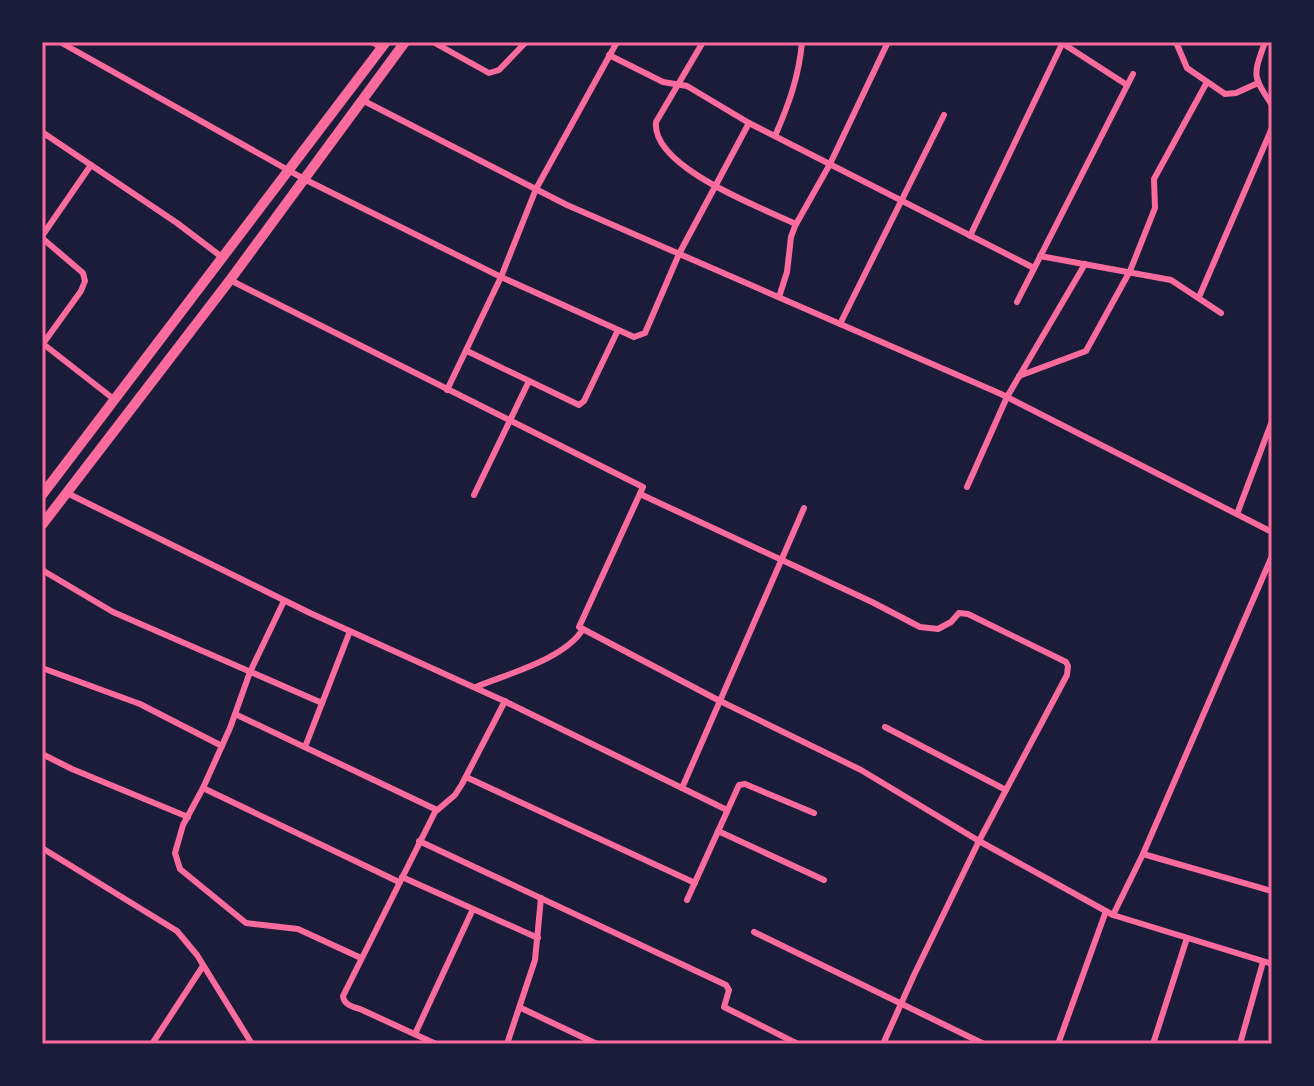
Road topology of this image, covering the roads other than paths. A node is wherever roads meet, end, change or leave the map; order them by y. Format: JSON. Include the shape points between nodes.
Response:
{"nodes":[{"id":1,"x":60,"y":42,"type":"edge"},
{"id":2,"x":405,"y":42,"type":"edge"},
{"id":3,"x":433,"y":42,"type":"edge"},
{"id":4,"x":526,"y":42,"type":"edge"},
{"id":5,"x":617,"y":42,"type":"edge"},
{"id":6,"x":703,"y":42,"type":"edge"},
{"id":7,"x":802,"y":42,"type":"edge"},
{"id":8,"x":888,"y":42,"type":"edge"},
{"id":9,"x":1063,"y":42,"type":"edge"},
{"id":10,"x":1176,"y":42,"type":"edge"},
{"id":11,"x":1264,"y":42,"type":"edge"},
{"id":12,"x":380,"y":44,"type":"edge"},
{"id":13,"x":609,"y":55,"type":"junction"},
{"id":14,"x":1133,"y":74,"type":"dead end"},
{"id":15,"x":1207,"y":82,"type":"junction"},
{"id":16,"x":678,"y":84,"type":"junction"},
{"id":17,"x":1127,"y":85,"type":"junction"},
{"id":18,"x":1260,"y":86,"type":"junction"},
{"id":19,"x":1272,"y":89,"type":"edge"},
{"id":20,"x":364,"y":101,"type":"junction"},
{"id":21,"x":1272,"y":105,"type":"edge"},
{"id":22,"x":944,"y":115,"type":"dead end"},
{"id":23,"x":749,"y":123,"type":"junction"},
{"id":24,"x":1272,"y":128,"type":"edge"},
{"id":25,"x":42,"y":132,"type":"edge"},
{"id":26,"x":775,"y":136,"type":"junction"},
{"id":27,"x":830,"y":164,"type":"junction"},
{"id":28,"x":91,"y":165,"type":"junction"},
{"id":29,"x":288,"y":171,"type":"junction"},
{"id":30,"x":304,"y":179,"type":"junction"},
{"id":31,"x":715,"y":186,"type":"junction"},
{"id":32,"x":536,"y":189,"type":"junction"},
{"id":33,"x":900,"y":201,"type":"junction"},
{"id":34,"x":796,"y":224,"type":"junction"},
{"id":35,"x":970,"y":236,"type":"junction"},
{"id":36,"x":42,"y":237,"type":"edge"},
{"id":37,"x":679,"y":254,"type":"junction"},
{"id":38,"x":1040,"y":256,"type":"junction"},
{"id":39,"x":223,"y":258,"type":"junction"},
{"id":40,"x":1085,"y":264,"type":"junction"},
{"id":41,"x":1034,"y":268,"type":"junction"},
{"id":42,"x":1130,"y":271,"type":"junction"},
{"id":43,"x":501,"y":277,"type":"junction"},
{"id":44,"x":230,"y":280,"type":"junction"},
{"id":45,"x":779,"y":297,"type":"junction"},
{"id":46,"x":1199,"y":297,"type":"junction"},
{"id":47,"x":1017,"y":302,"type":"dead end"},
{"id":48,"x":1221,"y":313,"type":"dead end"},
{"id":49,"x":840,"y":324,"type":"junction"},
{"id":50,"x":618,"y":330,"type":"junction"},
{"id":51,"x":42,"y":344,"type":"edge"},
{"id":52,"x":467,"y":351,"type":"junction"},
{"id":53,"x":1019,"y":376,"type":"junction"},
{"id":54,"x":529,"y":381,"type":"junction"},
{"id":55,"x":447,"y":390,"type":"junction"},
{"id":56,"x":1007,"y":397,"type":"junction"},
{"id":57,"x":115,"y":400,"type":"junction"},
{"id":58,"x":509,"y":421,"type":"junction"},
{"id":59,"x":1272,"y":421,"type":"edge"},
{"id":60,"x":967,"y":487,"type":"dead end"},
{"id":61,"x":66,"y":493,"type":"junction"},
{"id":62,"x":640,"y":494,"type":"junction"},
{"id":63,"x":42,"y":495,"type":"edge"},
{"id":64,"x":474,"y":495,"type":"dead end"},
{"id":65,"x":804,"y":508,"type":"dead end"},
{"id":66,"x":1237,"y":514,"type":"junction"},
{"id":67,"x":42,"y":525,"type":"edge"},
{"id":68,"x":1272,"y":532,"type":"edge"},
{"id":69,"x":1272,"y":556,"type":"edge"},
{"id":70,"x":781,"y":560,"type":"junction"},
{"id":71,"x":42,"y":570,"type":"edge"},
{"id":72,"x":284,"y":601,"type":"junction"},
{"id":73,"x":583,"y":629,"type":"junction"},
{"id":74,"x":350,"y":631,"type":"junction"},
{"id":75,"x":42,"y":668,"type":"edge"},
{"id":76,"x":250,"y":672,"type":"junction"},
{"id":77,"x":475,"y":688,"type":"junction"},
{"id":78,"x":718,"y":700,"type":"junction"},
{"id":79,"x":505,"y":701,"type":"junction"},
{"id":80,"x":322,"y":703,"type":"junction"},
{"id":81,"x":235,"y":714,"type":"junction"},
{"id":82,"x":885,"y":727,"type":"dead end"},
{"id":83,"x":222,"y":746,"type":"junction"},
{"id":84,"x":305,"y":747,"type":"junction"},
{"id":85,"x":42,"y":754,"type":"edge"},
{"id":86,"x":466,"y":777,"type":"junction"},
{"id":87,"x":203,"y":788,"type":"junction"},
{"id":88,"x":682,"y":788,"type":"junction"},
{"id":89,"x":1006,"y":790,"type":"junction"},
{"id":90,"x":437,"y":810,"type":"junction"},
{"id":91,"x":727,"y":810,"type":"junction"},
{"id":92,"x":814,"y":813,"type":"dead end"},
{"id":93,"x":188,"y":817,"type":"junction"},
{"id":94,"x":718,"y":831,"type":"junction"},
{"id":95,"x":419,"y":841,"type":"junction"},
{"id":96,"x":979,"y":841,"type":"junction"},
{"id":97,"x":42,"y":848,"type":"edge"},
{"id":98,"x":1143,"y":854,"type":"junction"},
{"id":99,"x":400,"y":879,"type":"junction"},
{"id":100,"x":824,"y":880,"type":"dead end"},
{"id":101,"x":695,"y":883,"type":"junction"},
{"id":102,"x":1272,"y":891,"type":"edge"},
{"id":103,"x":541,"y":898,"type":"junction"},
{"id":104,"x":687,"y":900,"type":"dead end"},
{"id":105,"x":473,"y":909,"type":"junction"},
{"id":106,"x":1109,"y":913,"type":"junction"},
{"id":107,"x":754,"y":932,"type":"dead end"},
{"id":108,"x":538,"y":938,"type":"junction"},
{"id":109,"x":1187,"y":938,"type":"junction"},
{"id":110,"x":361,"y":958,"type":"junction"},
{"id":111,"x":1263,"y":962,"type":"junction"},
{"id":112,"x":1272,"y":964,"type":"edge"},
{"id":113,"x":203,"y":966,"type":"junction"},
{"id":114,"x":903,"y":1004,"type":"junction"},
{"id":115,"x":521,"y":1008,"type":"junction"},
{"id":116,"x":415,"y":1034,"type":"junction"},
{"id":117,"x":1058,"y":1043,"type":"edge"},
{"id":118,"x":152,"y":1044,"type":"edge"},
{"id":119,"x":252,"y":1044,"type":"edge"},
{"id":120,"x":436,"y":1044,"type":"edge"},
{"id":121,"x":507,"y":1044,"type":"edge"},
{"id":122,"x":597,"y":1044,"type":"edge"},
{"id":123,"x":798,"y":1044,"type":"edge"},
{"id":124,"x":883,"y":1044,"type":"edge"},
{"id":125,"x":984,"y":1044,"type":"edge"},
{"id":126,"x":1153,"y":1044,"type":"edge"},
{"id":127,"x":1240,"y":1044,"type":"edge"}],
"edges":[{"from":1,"to":29,"type":"street"},
{"from":2,"to":20,"type":"highway"},
{"from":3,"to":4,"type":"street","via":[[489,73],[499,70]]},
{"from":5,"to":13,"type":"street"},
{"from":6,"to":16,"type":"street"},
{"from":7,"to":26,"type":"street","via":[[791,98]]},
{"from":8,"to":27,"type":"street"},
{"from":9,"to":17,"type":"street"},
{"from":9,"to":35,"type":"street"},
{"from":10,"to":15,"type":"street","via":[[1185,64]]},
{"from":11,"to":18,"type":"street","via":[[1254,73]]},
{"from":12,"to":29,"type":"highway"},
{"from":13,"to":16,"type":"street"},
{"from":13,"to":32,"type":"street"},
{"from":14,"to":17,"type":"street"},
{"from":15,"to":18,"type":"street","via":[[1230,95]]},
{"from":15,"to":42,"type":"street","via":[[1154,179],[1155,208]]},
{"from":16,"to":23,"type":"street"},
{"from":16,"to":31,"type":"street","via":[[655,129],[674,159]]},
{"from":17,"to":38,"type":"street"},
{"from":18,"to":19,"type":"street"},
{"from":18,"to":21,"type":"street"},
{"from":20,"to":30,"type":"highway"},
{"from":20,"to":32,"type":"street"},
{"from":22,"to":33,"type":"street"},
{"from":23,"to":26,"type":"street"},
{"from":23,"to":31,"type":"street"},
{"from":24,"to":46,"type":"street"},
{"from":25,"to":28,"type":"street"},
{"from":26,"to":27,"type":"street"},
{"from":27,"to":33,"type":"street"},
{"from":27,"to":34,"type":"street"},
{"from":28,"to":36,"type":"street"},
{"from":28,"to":39,"type":"street"},
{"from":29,"to":30,"type":"street"},
{"from":29,"to":39,"type":"highway"},
{"from":30,"to":43,"type":"street"},
{"from":30,"to":44,"type":"highway"},
{"from":31,"to":34,"type":"street"},
{"from":31,"to":37,"type":"street"},
{"from":32,"to":37,"type":"street"},
{"from":32,"to":43,"type":"street"},
{"from":33,"to":35,"type":"street"},
{"from":33,"to":49,"type":"street"},
{"from":34,"to":45,"type":"street"},
{"from":35,"to":41,"type":"street"},
{"from":36,"to":51,"type":"street","via":[[85,278]]},
{"from":37,"to":45,"type":"street"},
{"from":37,"to":50,"type":"street","via":[[645,333],[634,337]]},
{"from":38,"to":40,"type":"street"},
{"from":38,"to":41,"type":"street"},
{"from":39,"to":57,"type":"highway"},
{"from":40,"to":42,"type":"street"},
{"from":40,"to":53,"type":"street"},
{"from":41,"to":47,"type":"street"},
{"from":42,"to":46,"type":"street","via":[[1171,280]]},
{"from":42,"to":53,"type":"street","via":[[1086,351]]},
{"from":43,"to":50,"type":"street"},
{"from":43,"to":52,"type":"street"},
{"from":44,"to":55,"type":"street"},
{"from":44,"to":61,"type":"highway"},
{"from":45,"to":49,"type":"street"},
{"from":46,"to":48,"type":"street"},
{"from":49,"to":56,"type":"street"},
{"from":50,"to":54,"type":"street","via":[[582,404]]},
{"from":51,"to":57,"type":"street"},
{"from":52,"to":54,"type":"street"},
{"from":52,"to":55,"type":"street"},
{"from":53,"to":56,"type":"street"},
{"from":54,"to":58,"type":"street"},
{"from":55,"to":58,"type":"street"},
{"from":56,"to":60,"type":"street"},
{"from":56,"to":66,"type":"street"},
{"from":57,"to":63,"type":"highway"},
{"from":58,"to":62,"type":"street","via":[[643,487]]},
{"from":58,"to":64,"type":"street"},
{"from":59,"to":66,"type":"street"},
{"from":61,"to":67,"type":"highway"},
{"from":61,"to":72,"type":"street"},
{"from":62,"to":70,"type":"street"},
{"from":62,"to":73,"type":"street","via":[[579,627]]},
{"from":65,"to":70,"type":"street"},
{"from":66,"to":68,"type":"street"},
{"from":69,"to":98,"type":"street"},
{"from":70,"to":78,"type":"street"},
{"from":70,"to":89,"type":"street","via":[[920,627],[938,629],[959,613],[968,614],[1066,662],[1067,675]]},
{"from":71,"to":76,"type":"street","via":[[113,612]]},
{"from":72,"to":74,"type":"street"},
{"from":72,"to":76,"type":"street"},
{"from":73,"to":77,"type":"street","via":[[561,651]]},
{"from":73,"to":78,"type":"street"},
{"from":74,"to":77,"type":"street"},
{"from":74,"to":80,"type":"street"},
{"from":75,"to":83,"type":"street","via":[[140,704]]},
{"from":76,"to":80,"type":"street"},
{"from":76,"to":81,"type":"street"},
{"from":77,"to":79,"type":"street"},
{"from":78,"to":88,"type":"street"},
{"from":78,"to":96,"type":"street","via":[[861,770]]},
{"from":79,"to":86,"type":"street"},
{"from":79,"to":88,"type":"street"},
{"from":80,"to":84,"type":"street"},
{"from":81,"to":83,"type":"street"},
{"from":81,"to":84,"type":"street"},
{"from":82,"to":89,"type":"street"},
{"from":83,"to":87,"type":"street"},
{"from":84,"to":90,"type":"street"},
{"from":85,"to":93,"type":"street"},
{"from":86,"to":90,"type":"street"},
{"from":86,"to":101,"type":"street"},
{"from":87,"to":93,"type":"street"},
{"from":87,"to":99,"type":"street"},
{"from":88,"to":91,"type":"street"},
{"from":89,"to":96,"type":"street"},
{"from":90,"to":95,"type":"street"},
{"from":91,"to":92,"type":"street","via":[[738,787],[745,784]]},
{"from":91,"to":94,"type":"street"},
{"from":93,"to":110,"type":"street","via":[[177,845],[177,864],[222,904],[250,924],[298,929]]},
{"from":94,"to":100,"type":"street"},
{"from":94,"to":101,"type":"street"},
{"from":95,"to":99,"type":"street"},
{"from":95,"to":103,"type":"street"},
{"from":96,"to":106,"type":"street"},
{"from":96,"to":114,"type":"street"},
{"from":97,"to":113,"type":"street","via":[[177,931]]},
{"from":98,"to":102,"type":"street"},
{"from":98,"to":106,"type":"street"},
{"from":99,"to":105,"type":"street"},
{"from":99,"to":110,"type":"street"},
{"from":101,"to":104,"type":"street"},
{"from":103,"to":108,"type":"street"},
{"from":103,"to":123,"type":"street","via":[[726,985],[724,1007]]},
{"from":105,"to":108,"type":"street"},
{"from":105,"to":116,"type":"street"},
{"from":106,"to":109,"type":"street"},
{"from":106,"to":117,"type":"street"},
{"from":107,"to":114,"type":"street"},
{"from":108,"to":115,"type":"street"},
{"from":109,"to":111,"type":"street"},
{"from":109,"to":126,"type":"street"},
{"from":110,"to":116,"type":"street","via":[[345,1002]]},
{"from":111,"to":112,"type":"street"},
{"from":111,"to":127,"type":"street"},
{"from":113,"to":118,"type":"street"},
{"from":113,"to":119,"type":"street"},
{"from":114,"to":124,"type":"street"},
{"from":114,"to":125,"type":"street"},
{"from":115,"to":121,"type":"street"},
{"from":115,"to":122,"type":"street"},
{"from":116,"to":120,"type":"street"}]}
